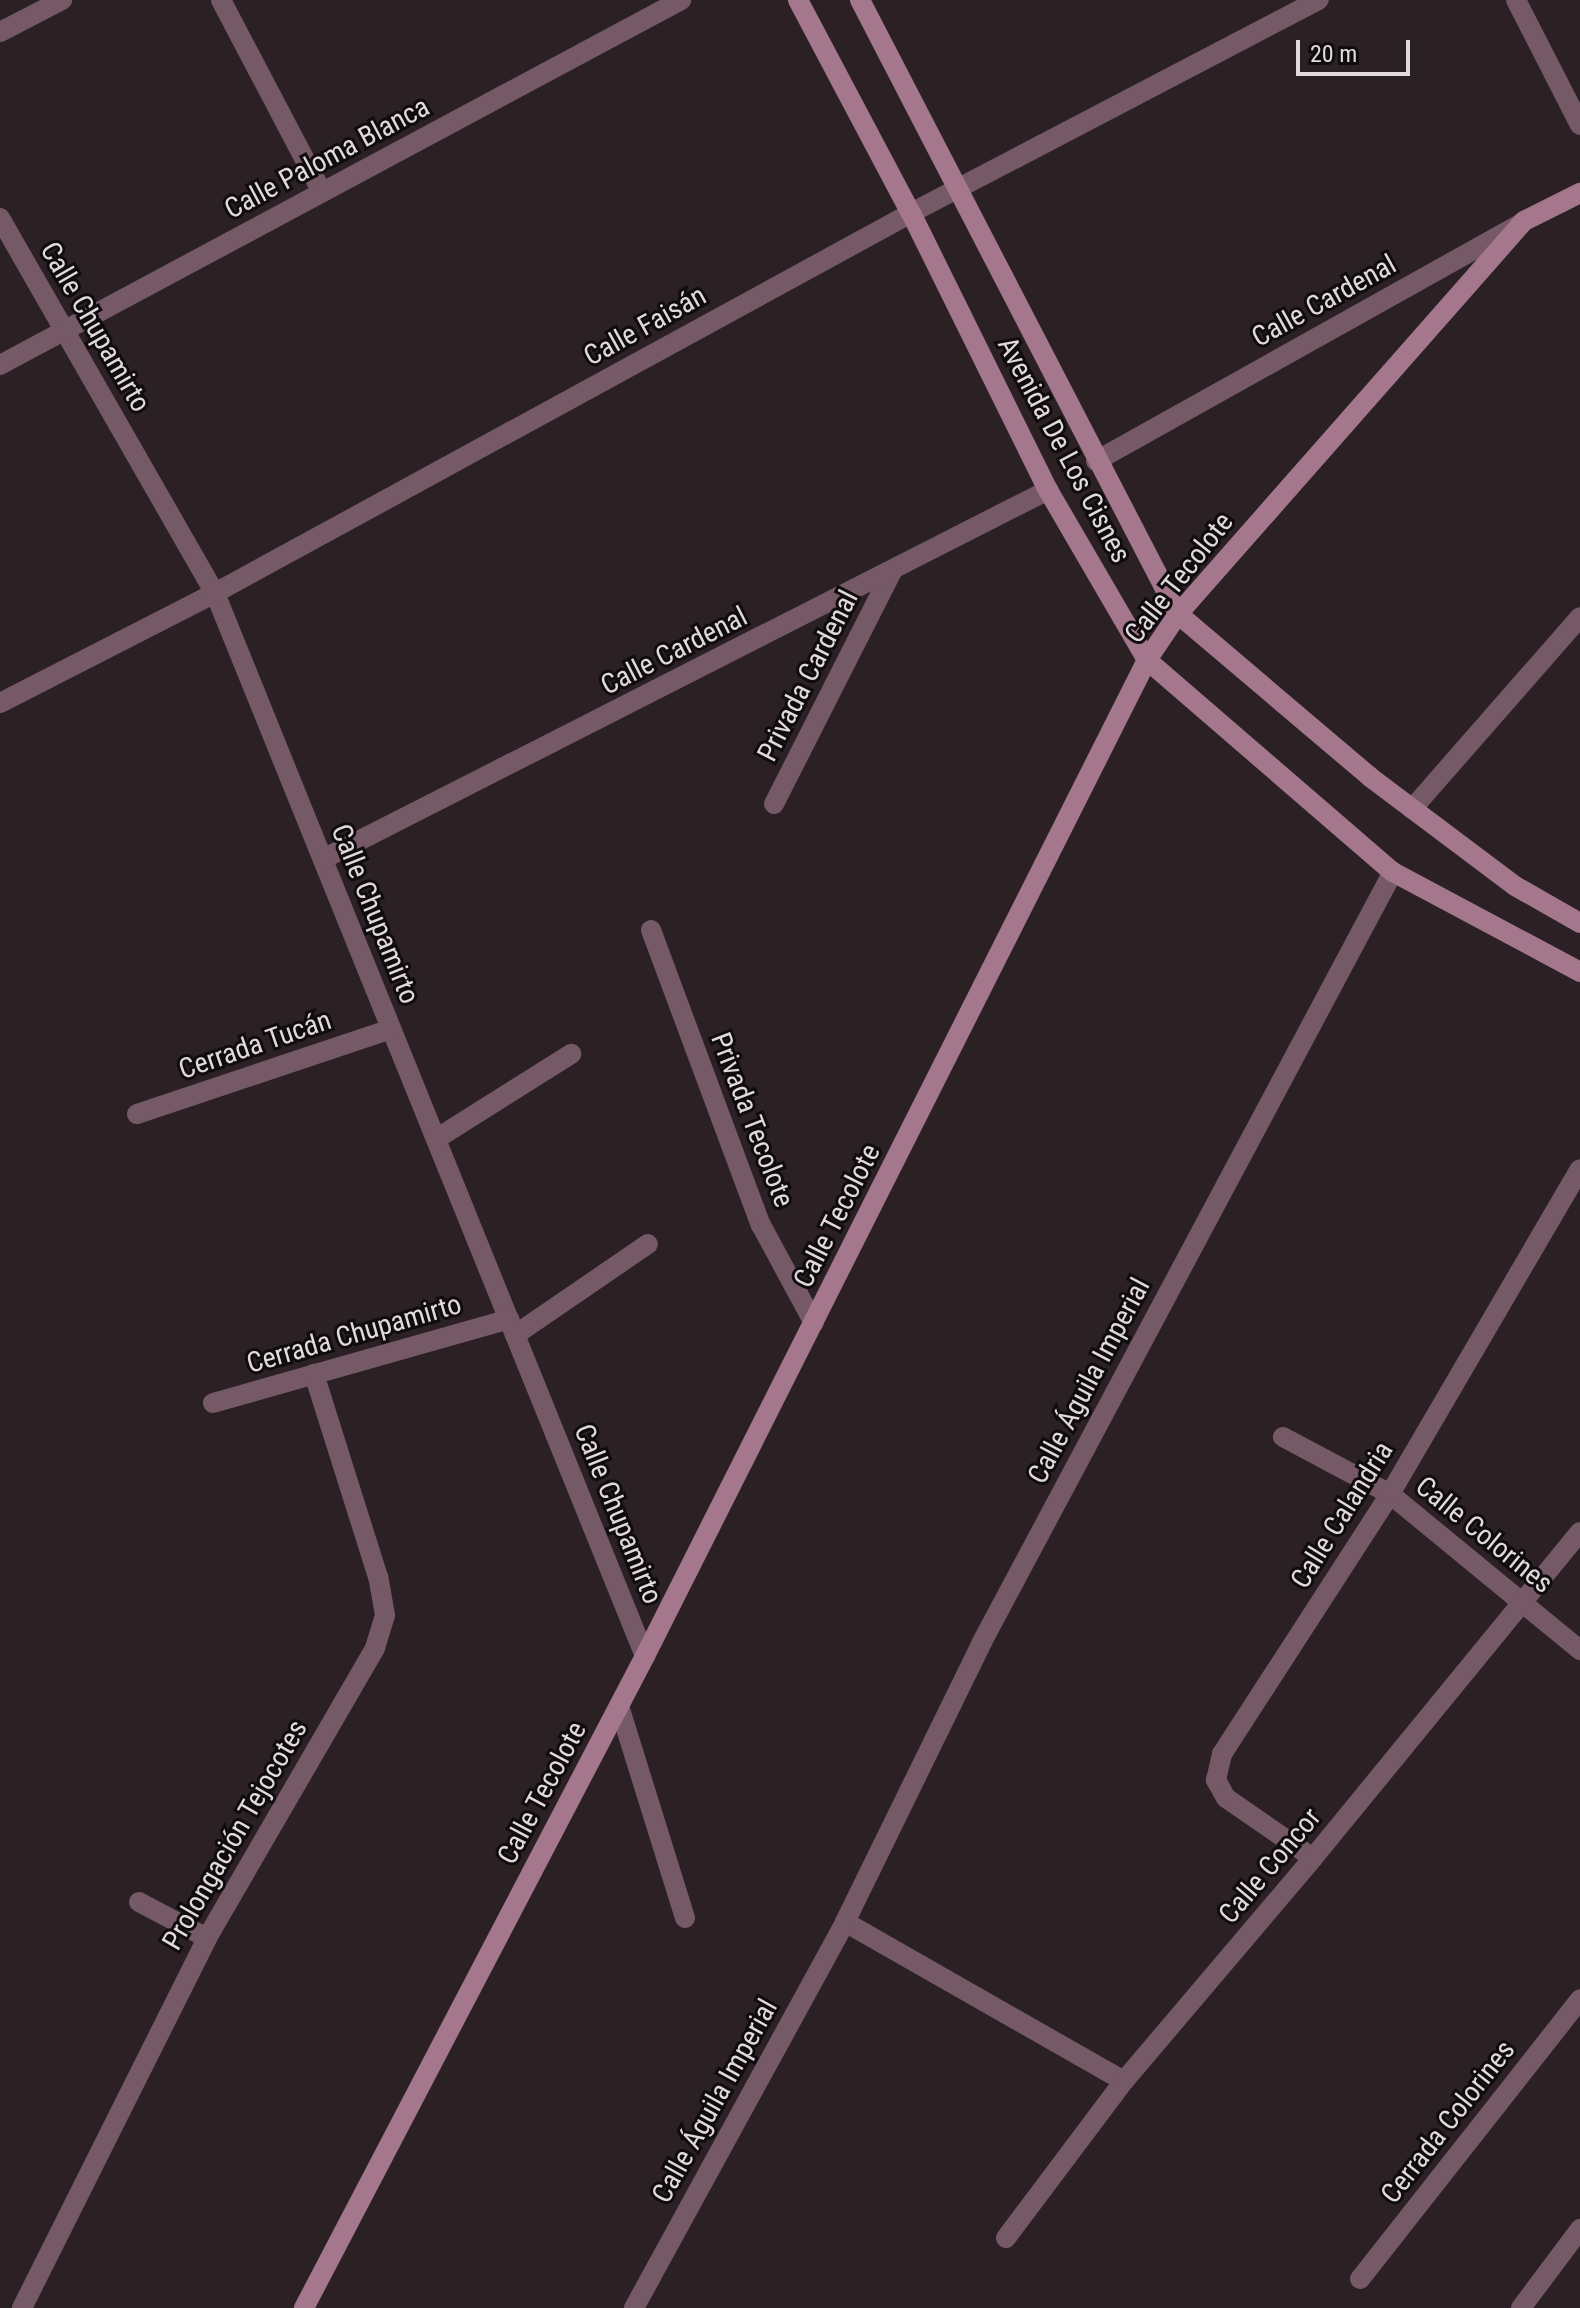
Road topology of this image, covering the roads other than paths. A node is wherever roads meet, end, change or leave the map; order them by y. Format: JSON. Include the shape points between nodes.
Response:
{"nodes":[{"id":1,"x":62,"y":0,"type":"edge"},
{"id":2,"x":221,"y":0,"type":"edge"},
{"id":3,"x":681,"y":0,"type":"edge"},
{"id":4,"x":798,"y":0,"type":"edge"},
{"id":5,"x":860,"y":0,"type":"edge"},
{"id":6,"x":1319,"y":0,"type":"edge"},
{"id":7,"x":1516,"y":0,"type":"edge"},
{"id":8,"x":0,"y":32,"type":"edge"},
{"id":9,"x":1580,"y":125,"type":"edge"},
{"id":10,"x":957,"y":190,"type":"junction"},
{"id":11,"x":322,"y":192,"type":"junction"},
{"id":12,"x":1580,"y":193,"type":"edge"},
{"id":13,"x":911,"y":213,"type":"junction"},
{"id":14,"x":0,"y":218,"type":"edge"},
{"id":15,"x":1524,"y":221,"type":"junction"},
{"id":16,"x":65,"y":332,"type":"junction"},
{"id":17,"x":0,"y":365,"type":"edge"},
{"id":18,"x":1096,"y":461,"type":"junction"},
{"id":19,"x":1048,"y":490,"type":"junction"},
{"id":20,"x":891,"y":573,"type":"junction"},
{"id":21,"x":215,"y":593,"type":"junction"},
{"id":22,"x":1178,"y":614,"type":"junction"},
{"id":23,"x":1580,"y":617,"type":"edge"},
{"id":24,"x":1147,"y":660,"type":"junction"},
{"id":25,"x":0,"y":703,"type":"edge"},
{"id":26,"x":774,"y":804,"type":"dead end"},
{"id":27,"x":1412,"y":809,"type":"junction"},
{"id":28,"x":323,"y":859,"type":"junction"},
{"id":29,"x":1393,"y":872,"type":"junction"},
{"id":30,"x":1580,"y":923,"type":"edge"},
{"id":31,"x":651,"y":930,"type":"dead end"},
{"id":32,"x":1580,"y":972,"type":"edge"},
{"id":33,"x":391,"y":1029,"type":"junction"},
{"id":34,"x":571,"y":1054,"type":"dead end"},
{"id":35,"x":137,"y":1114,"type":"dead end"},
{"id":36,"x":436,"y":1139,"type":"junction"},
{"id":37,"x":1580,"y":1169,"type":"edge"},
{"id":38,"x":648,"y":1244,"type":"dead end"},
{"id":39,"x":814,"y":1323,"type":"junction"},
{"id":40,"x":512,"y":1327,"type":"junction"},
{"id":41,"x":314,"y":1374,"type":"junction"},
{"id":42,"x":213,"y":1403,"type":"dead end"},
{"id":43,"x":1283,"y":1437,"type":"dead end"},
{"id":44,"x":1390,"y":1494,"type":"junction"},
{"id":45,"x":1580,"y":1532,"type":"edge"},
{"id":46,"x":1521,"y":1601,"type":"junction"},
{"id":47,"x":1580,"y":1650,"type":"edge"},
{"id":48,"x":645,"y":1656,"type":"junction"},
{"id":49,"x":619,"y":1706,"type":"junction"},
{"id":50,"x":1313,"y":1858,"type":"junction"},
{"id":51,"x":139,"y":1902,"type":"dead end"},
{"id":52,"x":685,"y":1918,"type":"dead end"},
{"id":53,"x":845,"y":1922,"type":"junction"},
{"id":54,"x":207,"y":1938,"type":"junction"},
{"id":55,"x":1580,"y":1999,"type":"edge"},
{"id":56,"x":1124,"y":2081,"type":"junction"},
{"id":57,"x":1580,"y":2229,"type":"edge"},
{"id":58,"x":1006,"y":2238,"type":"dead end"},
{"id":59,"x":1360,"y":2279,"type":"dead end"},
{"id":60,"x":22,"y":2308,"type":"edge"},
{"id":61,"x":304,"y":2308,"type":"edge"},
{"id":62,"x":634,"y":2308,"type":"edge"},
{"id":63,"x":1521,"y":2308,"type":"edge"}],
"edges":[{"from":1,"to":8,"type":"street"},
{"from":2,"to":11,"type":"street"},
{"from":3,"to":11,"type":"street","name":"Calle Paloma Blanca"},
{"from":4,"to":13,"type":"street","name":"Avenida De Los Cisnes"},
{"from":5,"to":10,"type":"street","name":"Avenida De Los Cisnes"},
{"from":6,"to":10,"type":"street","name":"Calle Faisán"},
{"from":7,"to":9,"type":"street"},
{"from":10,"to":13,"type":"street","name":"Calle Faisán"},
{"from":10,"to":18,"type":"street","name":"Avenida De Los Cisnes"},
{"from":11,"to":16,"type":"street","name":"Calle Paloma Blanca"},
{"from":12,"to":15,"type":"street","name":"Calle Cardenal"},
{"from":13,"to":19,"type":"street","name":"Avenida De Los Cisnes"},
{"from":13,"to":21,"type":"street","name":"Calle Faisán"},
{"from":14,"to":16,"type":"street","name":"Calle Chupamirto"},
{"from":15,"to":18,"type":"street","name":"Calle Cardenal"},
{"from":15,"to":22,"type":"street","name":"Calle Tecolote"},
{"from":16,"to":17,"type":"street","name":"Calle Paloma Blanca"},
{"from":16,"to":21,"type":"street","name":"Calle Chupamirto"},
{"from":18,"to":22,"type":"street","name":"Avenida De Los Cisnes"},
{"from":19,"to":20,"type":"street","name":"Calle Cardenal"},
{"from":19,"to":24,"type":"street","name":"Avenida De Los Cisnes"},
{"from":20,"to":26,"type":"street","name":"Privada Cardenal"},
{"from":20,"to":28,"type":"street","name":"Calle Cardenal"},
{"from":21,"to":25,"type":"street","name":"Calle Faisán"},
{"from":21,"to":28,"type":"street","name":"Calle Chupamirto"},
{"from":22,"to":24,"type":"street","name":"Calle Tecolote"},
{"from":22,"to":27,"type":"street","name":"Avenida De Los Cisnes"},
{"from":23,"to":27,"type":"street"},
{"from":24,"to":29,"type":"street","name":"Avenida De Los Cisnes"},
{"from":24,"to":39,"type":"street","name":"Calle Tecolote"},
{"from":27,"to":30,"type":"street","name":"Avenida De Los Cisnes","via":[[1515,886]]},
{"from":28,"to":33,"type":"street","name":"Calle Chupamirto"},
{"from":29,"to":32,"type":"street","name":"Avenida De Los Cisnes"},
{"from":29,"to":53,"type":"street","name":"Calle Águila Imperial","via":[[982,1642]]},
{"from":31,"to":39,"type":"street","name":"Privada Tecolote","via":[[761,1225]]},
{"from":33,"to":35,"type":"street","name":"Cerrada Tucán"},
{"from":33,"to":36,"type":"street","name":"Calle Chupamirto"},
{"from":34,"to":36,"type":"street"},
{"from":36,"to":40,"type":"street","name":"Calle Chupamirto"},
{"from":37,"to":44,"type":"street","name":"Calle Calandria"},
{"from":38,"to":40,"type":"street","name":"Cerrada Chupamirto"},
{"from":39,"to":48,"type":"street","name":"Calle Tecolote"},
{"from":40,"to":41,"type":"street","name":"Cerrada Chupamirto"},
{"from":40,"to":48,"type":"street","name":"Calle Chupamirto"},
{"from":41,"to":42,"type":"street","name":"Cerrada Chupamirto"},
{"from":41,"to":54,"type":"street","name":"Prolongación Tejocotes","via":[[378,1577],[385,1615],[375,1648]]},
{"from":43,"to":44,"type":"street","name":"Calle Colorines"},
{"from":44,"to":46,"type":"street","name":"Calle Colorines"},
{"from":44,"to":50,"type":"street","name":"Calle Calandria","via":[[1222,1754],[1216,1780],[1226,1798]]},
{"from":45,"to":46,"type":"street","name":"Calle Concor"},
{"from":46,"to":47,"type":"street","name":"Calle Colorines"},
{"from":46,"to":50,"type":"street","name":"Calle Concor"},
{"from":48,"to":49,"type":"street","name":"Calle Tecolote"},
{"from":49,"to":52,"type":"street"},
{"from":49,"to":61,"type":"street","name":"Calle Tecolote"},
{"from":50,"to":56,"type":"street","name":"Calle Concor"},
{"from":51,"to":54,"type":"street"},
{"from":53,"to":56,"type":"street"},
{"from":53,"to":62,"type":"street","name":"Calle Águila Imperial"},
{"from":54,"to":60,"type":"street","name":"Prolongación Tejocotes"},
{"from":55,"to":59,"type":"street","name":"Cerrada Colorines"},
{"from":56,"to":58,"type":"street","name":"Calle Concor"},
{"from":57,"to":63,"type":"street"}]}
